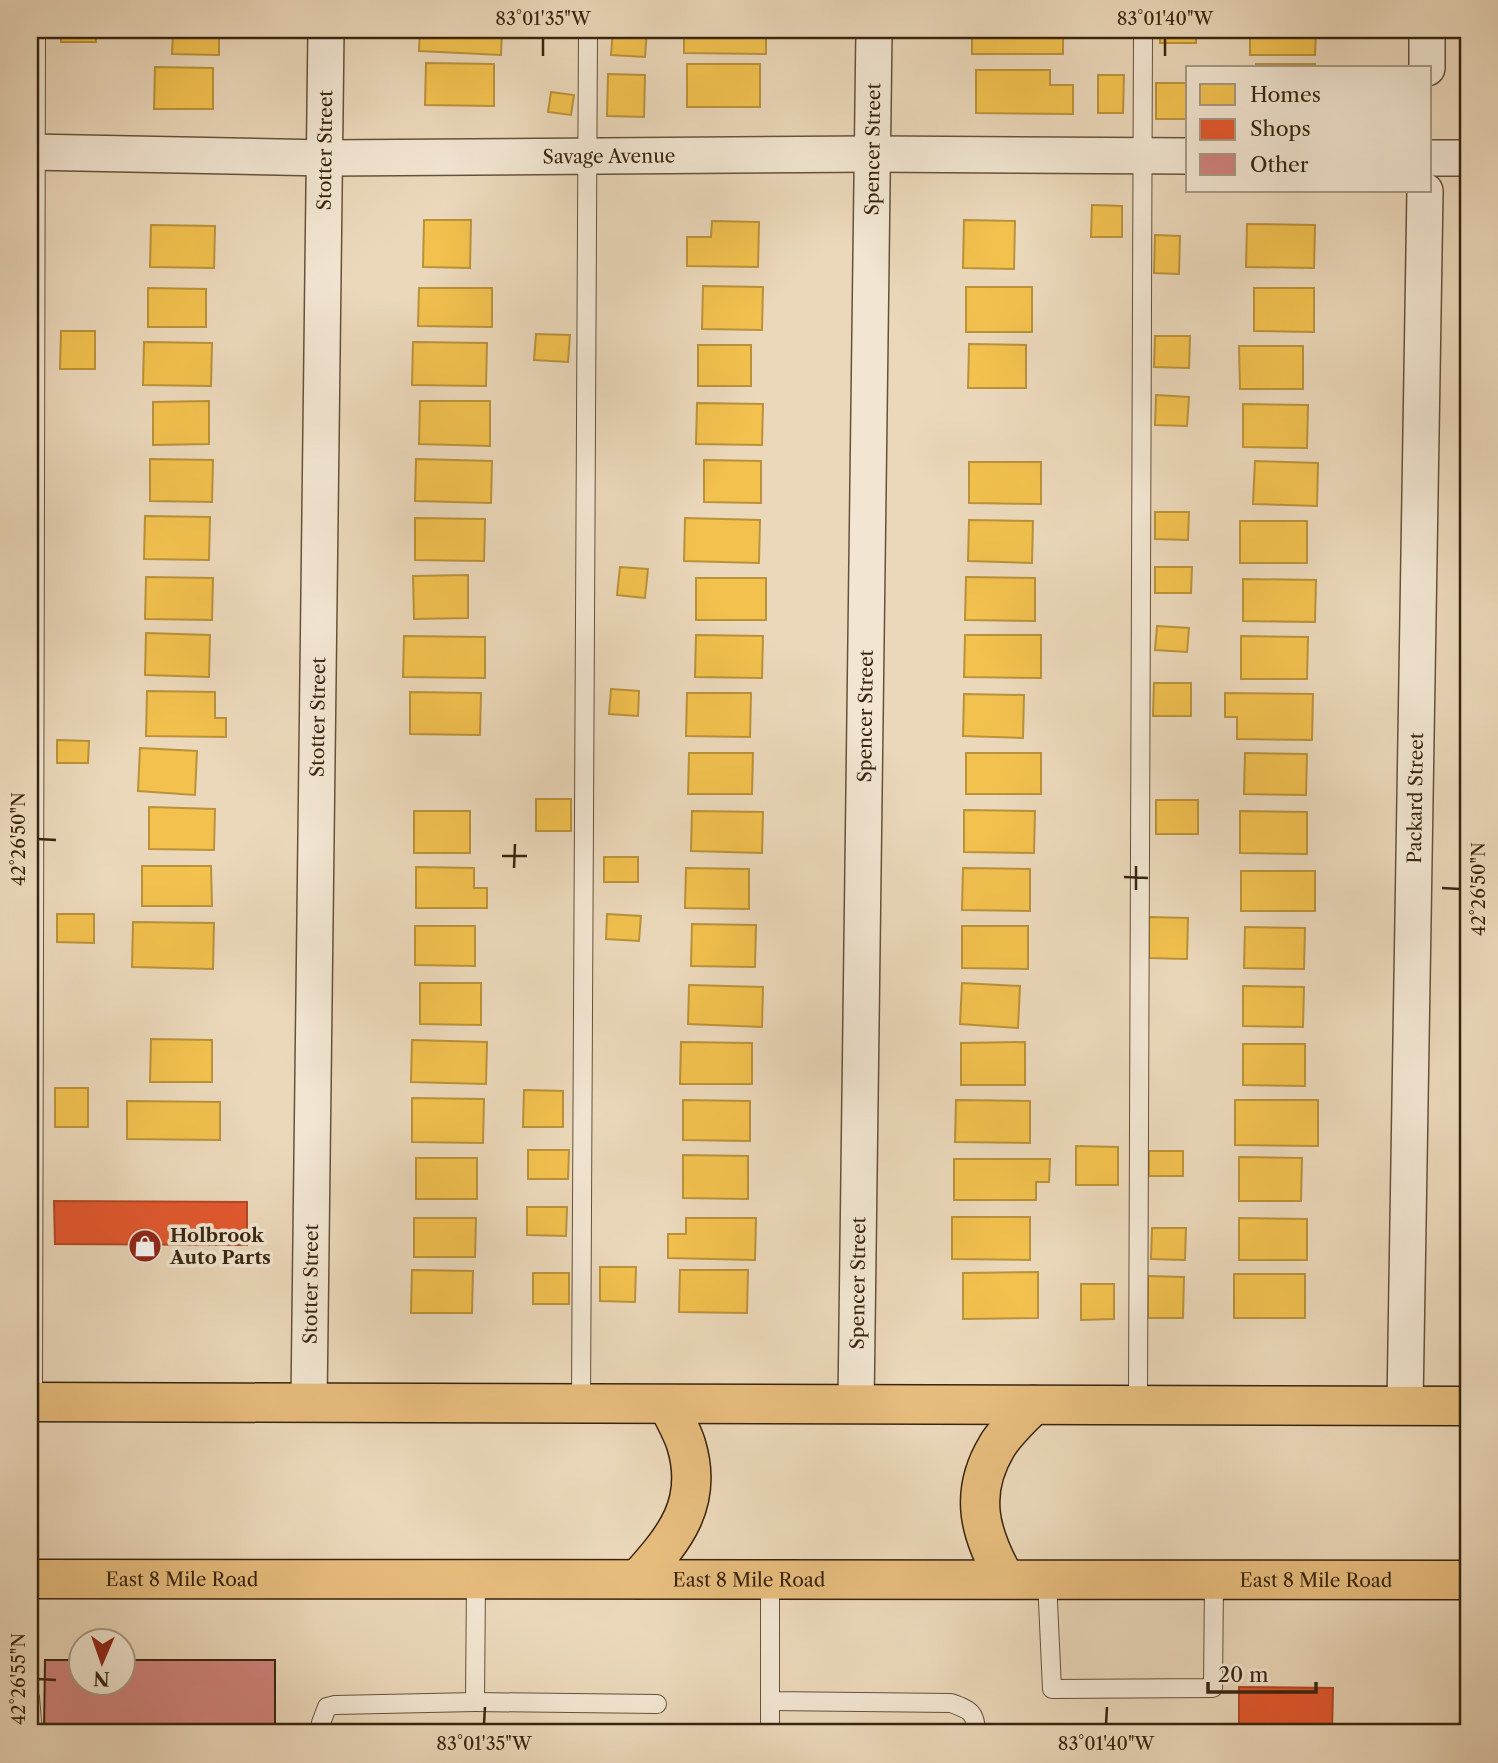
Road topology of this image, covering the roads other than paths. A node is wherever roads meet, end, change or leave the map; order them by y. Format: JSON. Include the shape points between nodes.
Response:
{"nodes":[{"id":1,"x":36,"y":30,"type":"edge"},
{"id":2,"x":326,"y":30,"type":"edge"},
{"id":3,"x":589,"y":30,"type":"edge"},
{"id":4,"x":874,"y":30,"type":"edge"},
{"id":5,"x":1143,"y":30,"type":"edge"},
{"id":6,"x":1427,"y":30,"type":"edge"},
{"id":7,"x":1427,"y":66,"type":"edge"},
{"id":8,"x":32,"y":152,"type":"edge"},
{"id":9,"x":873,"y":154,"type":"junction"},
{"id":10,"x":587,"y":156,"type":"junction"},
{"id":11,"x":1143,"y":156,"type":"junction"},
{"id":12,"x":1186,"y":156,"type":"edge"},
{"id":13,"x":326,"y":158,"type":"junction"},
{"id":14,"x":1432,"y":158,"type":"edge"},
{"id":15,"x":1468,"y":158,"type":"edge"},
{"id":16,"x":1425,"y":192,"type":"edge"},
{"id":17,"x":32,"y":567,"type":"edge"},
{"id":18,"x":32,"y":1289,"type":"edge"},
{"id":19,"x":31,"y":1402,"type":"edge"},
{"id":20,"x":309,"y":1403,"type":"junction"},
{"id":21,"x":581,"y":1404,"type":"junction"},
{"id":22,"x":856,"y":1404,"type":"junction"},
{"id":23,"x":668,"y":1405,"type":"junction"},
{"id":24,"x":1032,"y":1405,"type":"junction"},
{"id":25,"x":1138,"y":1405,"type":"junction"},
{"id":26,"x":1405,"y":1405,"type":"junction"},
{"id":27,"x":1468,"y":1406,"type":"edge"},
{"id":28,"x":477,"y":1579,"type":"junction"},
{"id":29,"x":638,"y":1579,"type":"junction"},
{"id":30,"x":1004,"y":1579,"type":"junction"},
{"id":31,"x":30,"y":1580,"type":"edge"},
{"id":32,"x":1047,"y":1580,"type":"junction"},
{"id":33,"x":1214,"y":1580,"type":"junction"},
{"id":34,"x":1468,"y":1580,"type":"edge"},
{"id":35,"x":770,"y":1581,"type":"junction"},
{"id":36,"x":30,"y":1697,"type":"edge"},
{"id":37,"x":770,"y":1701,"type":"junction"},
{"id":38,"x":475,"y":1702,"type":"junction"},
{"id":39,"x":657,"y":1704,"type":"dead end"},
{"id":40,"x":33,"y":1733,"type":"edge"},
{"id":41,"x":321,"y":1733,"type":"edge"},
{"id":42,"x":770,"y":1733,"type":"edge"},
{"id":43,"x":976,"y":1733,"type":"edge"}],
"edges":[{"from":1,"to":8,"type":"lane"},
{"from":2,"to":13,"type":"street","name":"Stotter Street"},
{"from":3,"to":10,"type":"lane"},
{"from":4,"to":9,"type":"street","name":"Spencer Street"},
{"from":5,"to":11,"type":"lane"},
{"from":6,"to":7,"type":"street"},
{"from":8,"to":13,"type":"street","name":"Savage Avenue"},
{"from":8,"to":17,"type":"lane"},
{"from":9,"to":10,"type":"street","name":"Savage Avenue"},
{"from":9,"to":11,"type":"street","name":"Savage Avenue"},
{"from":9,"to":22,"type":"street","name":"Spencer Street"},
{"from":10,"to":13,"type":"street","name":"Savage Avenue"},
{"from":10,"to":21,"type":"lane"},
{"from":11,"to":12,"type":"street","name":"Savage Avenue"},
{"from":11,"to":25,"type":"lane"},
{"from":13,"to":20,"type":"street","name":"Stotter Street"},
{"from":14,"to":15,"type":"street"},
{"from":16,"to":26,"type":"street","name":"Packard Street"},
{"from":17,"to":18,"type":"lane"},
{"from":18,"to":19,"type":"lane"},
{"from":19,"to":20,"type":"highway"},
{"from":20,"to":21,"type":"highway"},
{"from":21,"to":23,"type":"highway"},
{"from":22,"to":23,"type":"highway"},
{"from":22,"to":24,"type":"highway"},
{"from":23,"to":29,"type":"highway","via":[[692,1469],[689,1499],[667,1548]]},
{"from":24,"to":25,"type":"highway"},
{"from":24,"to":30,"type":"highway","via":[[997,1446],[979,1500],[989,1551]]},
{"from":25,"to":26,"type":"highway"},
{"from":26,"to":27,"type":"highway"},
{"from":28,"to":29,"type":"highway","name":"East 8 Mile Road"},
{"from":28,"to":31,"type":"highway","name":"East 8 Mile Road"},
{"from":28,"to":38,"type":"lane"},
{"from":29,"to":35,"type":"highway","name":"East 8 Mile Road"},
{"from":30,"to":32,"type":"highway","name":"East 8 Mile Road"},
{"from":30,"to":35,"type":"highway","name":"East 8 Mile Road"},
{"from":32,"to":33,"type":"highway","name":"East 8 Mile Road"},
{"from":32,"to":33,"type":"lane","via":[[1052,1689],[1213,1688]]},
{"from":33,"to":34,"type":"highway","name":"East 8 Mile Road"},
{"from":35,"to":37,"type":"lane"},
{"from":36,"to":40,"type":"lane"},
{"from":37,"to":42,"type":"lane"},
{"from":37,"to":43,"type":"lane","via":[[950,1703],[967,1709],[976,1719]]},
{"from":38,"to":39,"type":"lane"},
{"from":38,"to":41,"type":"lane","via":[[335,1705],[323,1714]]}]}
